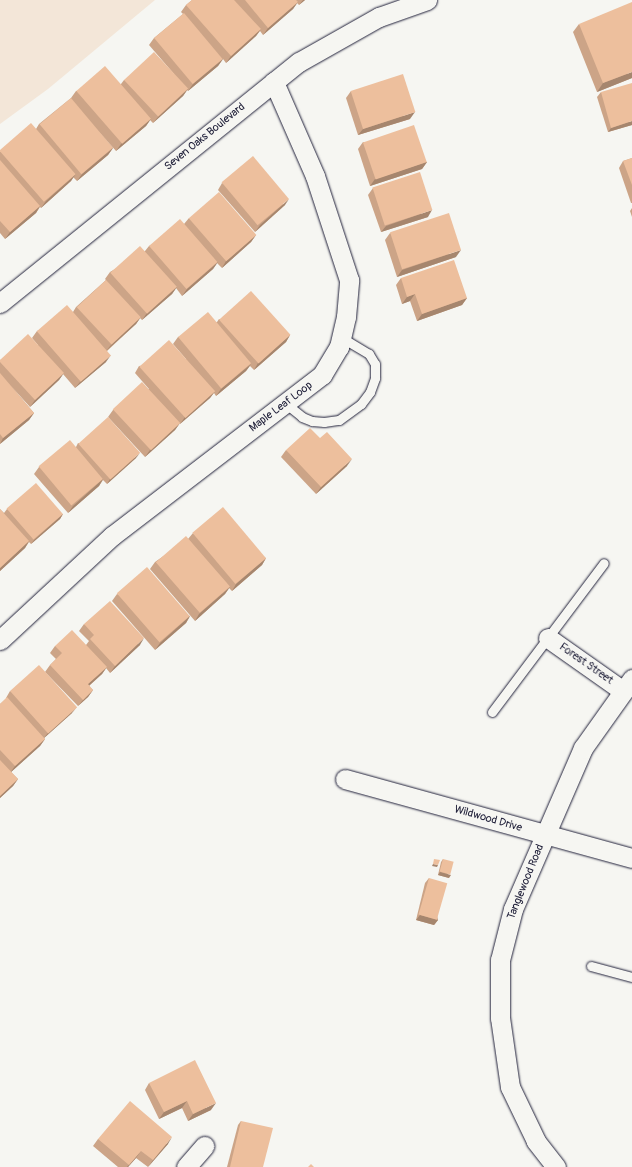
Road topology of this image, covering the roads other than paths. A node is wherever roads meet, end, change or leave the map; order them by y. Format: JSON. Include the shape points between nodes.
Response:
{"nodes":[{"id":1,"x":427,"y":0,"type":"edge"},
{"id":2,"x":274,"y":82,"type":"junction"},
{"id":3,"x":0,"y":302,"type":"edge"},
{"id":4,"x":342,"y":338,"type":"junction"},
{"id":5,"x":285,"y":403,"type":"junction"},
{"id":6,"x":604,"y":563,"type":"dead end"},
{"id":7,"x":548,"y":638,"type":"junction"},
{"id":8,"x":0,"y":640,"type":"edge"},
{"id":9,"x":627,"y":685,"type":"edge"},
{"id":10,"x":492,"y":712,"type":"dead end"},
{"id":11,"x":345,"y":779,"type":"dead end"},
{"id":12,"x":545,"y":835,"type":"junction"},
{"id":13,"x":632,"y":858,"type":"edge"},
{"id":14,"x":591,"y":966,"type":"dead end"},
{"id":15,"x":632,"y":978,"type":"edge"},
{"id":16,"x":204,"y":1146,"type":"dead end"},
{"id":17,"x":186,"y":1167,"type":"edge"},
{"id":18,"x":556,"y":1167,"type":"edge"}],
"edges":[{"from":1,"to":2,"type":"street","name":"Seven Oaks Boulevard","via":[[379,17],[299,62]]},
{"from":2,"to":3,"type":"street","name":"Seven Oaks Boulevard"},
{"from":2,"to":4,"type":"street","name":"Maple Leaf Loop","via":[[315,176],[349,280]]},
{"from":4,"to":5,"type":"street","name":"Maple Leaf Loop","via":[[322,375]]},
{"from":4,"to":5,"type":"lane","via":[[369,354],[375,364],[375,378],[370,392],[361,404],[339,420],[324,422],[302,417]]},
{"from":5,"to":8,"type":"street","name":"Maple Leaf Loop","via":[[112,536]]},
{"from":6,"to":7,"type":"lane"},
{"from":7,"to":9,"type":"street","name":"Forest Street"},
{"from":7,"to":10,"type":"lane"},
{"from":9,"to":12,"type":"street","name":"Tanglewood Road","via":[[583,748]]},
{"from":11,"to":12,"type":"street","name":"Wildwood Drive"},
{"from":12,"to":13,"type":"street","name":"Wildwood Drive"},
{"from":12,"to":18,"type":"street","name":"Tanglewood Road","via":[[509,923],[500,960],[500,1018],[510,1086],[536,1141]]},
{"from":14,"to":15,"type":"lane"},
{"from":16,"to":17,"type":"street"}]}
